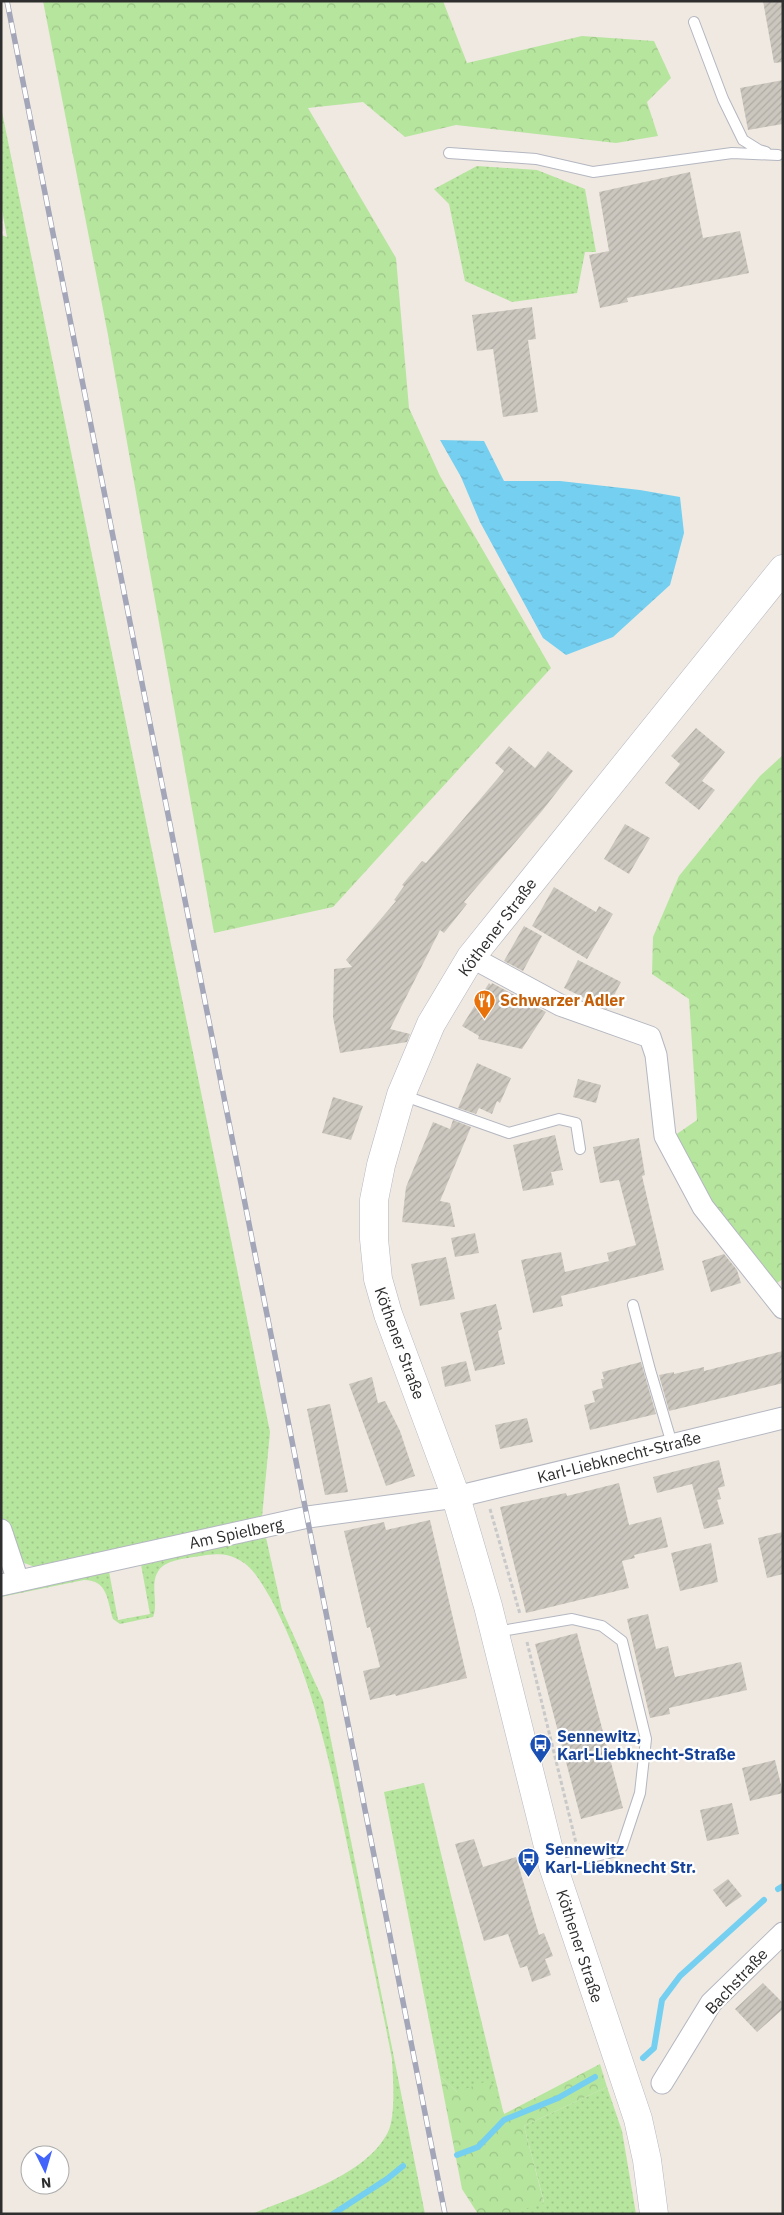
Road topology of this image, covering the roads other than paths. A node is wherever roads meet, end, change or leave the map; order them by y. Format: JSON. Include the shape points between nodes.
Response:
{"nodes":[{"id":1,"x":694,"y":22,"type":"dead end"},
{"id":2,"x":449,"y":153,"type":"dead end"},
{"id":3,"x":780,"y":155,"type":"edge"},
{"id":4,"x":783,"y":569,"type":"edge"},
{"id":5,"x":471,"y":957,"type":"junction"},
{"id":6,"x":401,"y":1095,"type":"junction"},
{"id":7,"x":580,"y":1149,"type":"dead end"},
{"id":8,"x":633,"y":1306,"type":"dead end"},
{"id":9,"x":783,"y":1308,"type":"edge"},
{"id":10,"x":783,"y":1418,"type":"edge"},
{"id":11,"x":672,"y":1444,"type":"junction"},
{"id":12,"x":456,"y":1497,"type":"junction"},
{"id":13,"x":1,"y":1530,"type":"edge"},
{"id":14,"x":10,"y":1583,"type":"edge"},
{"id":15,"x":495,"y":1632,"type":"junction"},
{"id":16,"x":554,"y":1866,"type":"junction"},
{"id":17,"x":779,"y":1945,"type":"edge"},
{"id":18,"x":662,"y":2083,"type":"dead end"},
{"id":19,"x":654,"y":2214,"type":"edge"}],
"edges":[{"from":1,"to":3,"type":"lane","via":[[723,99],[743,140],[759,150]]},
{"from":2,"to":3,"type":"lane","via":[[536,159],[593,172],[732,153]]},
{"from":4,"to":5,"type":"main road","name":"Köthener Straße"},
{"from":5,"to":6,"type":"main road","name":"Köthener Straße","via":[[431,1024]]},
{"from":5,"to":9,"type":"street","via":[[560,1005],[650,1037],[656,1055],[665,1136],[703,1207]]},
{"from":6,"to":7,"type":"lane","via":[[509,1133],[559,1119],[576,1123]]},
{"from":6,"to":12,"type":"main road","name":"Köthener Straße","via":[[374,1200],[378,1279]]},
{"from":8,"to":11,"type":"lane"},
{"from":10,"to":11,"type":"street","name":"Karl-Liebknecht-Straße"},
{"from":11,"to":12,"type":"street","name":"Karl-Liebknecht-Straße"},
{"from":12,"to":14,"type":"street","name":"Am Spielberg","via":[[308,1517]]},
{"from":12,"to":15,"type":"main road","name":"Köthener Straße"},
{"from":13,"to":14,"type":"street","name":"Am Spielberg"},
{"from":15,"to":16,"type":"main road","name":"Köthener Straße"},
{"from":15,"to":16,"type":"lane","via":[[572,1620],[602,1626],[622,1641],[635,1691],[646,1739],[640,1793],[622,1847]]},
{"from":16,"to":19,"type":"main road","name":"Köthener Straße","via":[[638,2119]]},
{"from":17,"to":18,"type":"street","name":"Bachstraße","via":[[711,2003]]}]}
